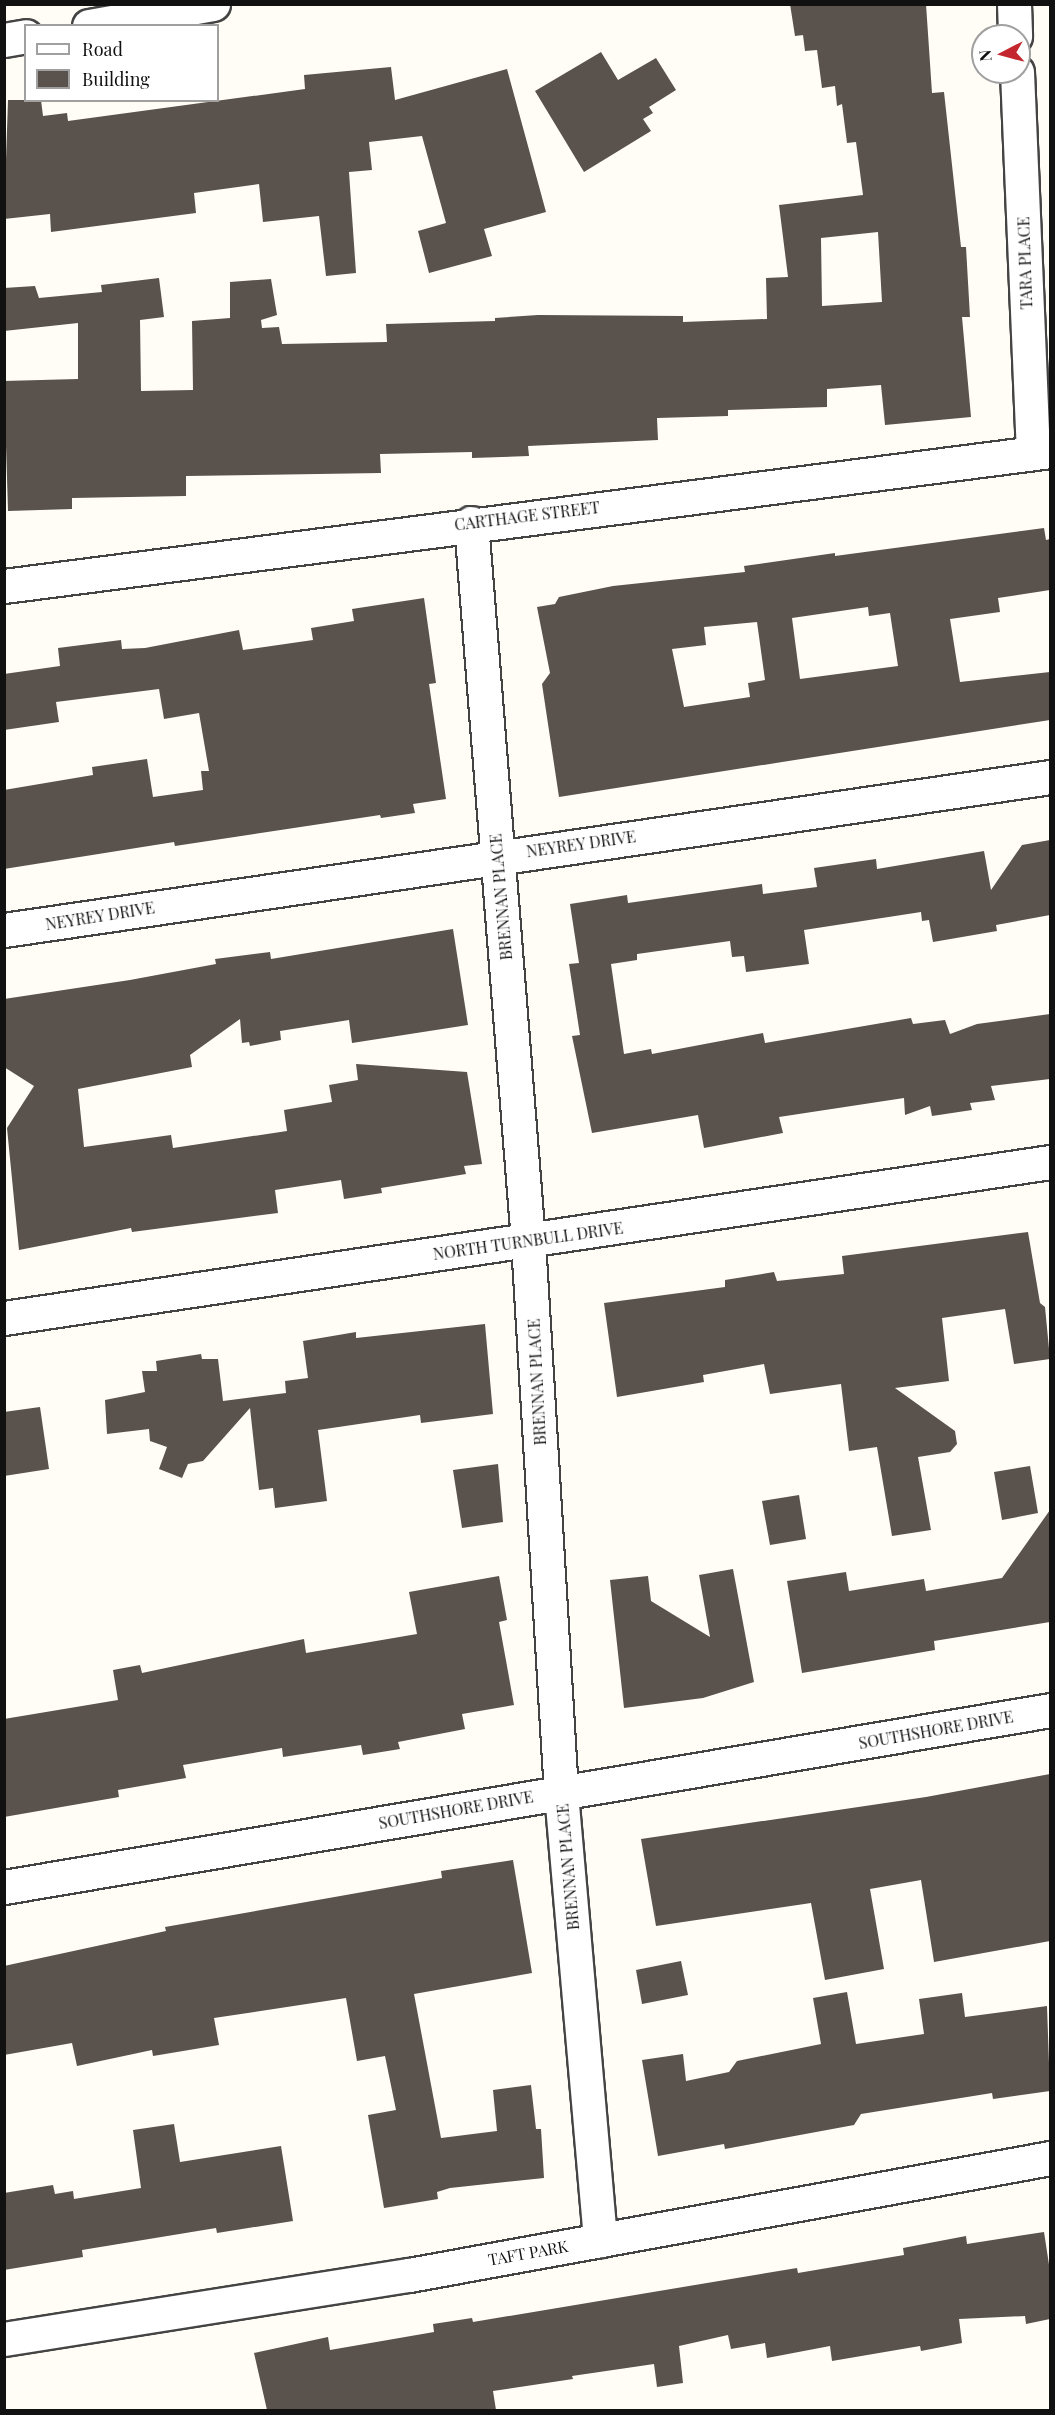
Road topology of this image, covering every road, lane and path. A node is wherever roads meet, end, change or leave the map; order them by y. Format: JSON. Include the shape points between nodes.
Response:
{"nodes":[{"id":1,"x":213,"y":4,"type":"edge"},
{"id":2,"x":1014,"y":4,"type":"edge"},
{"id":3,"x":100,"y":24,"type":"edge"},
{"id":4,"x":1015,"y":24,"type":"edge"},
{"id":5,"x":24,"y":36,"type":"edge"},
{"id":6,"x":4,"y":40,"type":"edge"},
{"id":7,"x":1018,"y":84,"type":"edge"},
{"id":8,"x":1042,"y":452,"type":"edge"},
{"id":9,"x":471,"y":523,"type":"junction"},
{"id":10,"x":4,"y":586,"type":"edge"},
{"id":11,"x":1050,"y":777,"type":"edge"},
{"id":12,"x":497,"y":856,"type":"junction"},
{"id":13,"x":4,"y":930,"type":"edge"},
{"id":14,"x":1050,"y":1162,"type":"edge"},
{"id":15,"x":528,"y":1241,"type":"junction"},
{"id":16,"x":4,"y":1318,"type":"edge"},
{"id":17,"x":1050,"y":1710,"type":"edge"},
{"id":18,"x":561,"y":1793,"type":"junction"},
{"id":19,"x":4,"y":1887,"type":"edge"},
{"id":20,"x":1050,"y":2158,"type":"edge"},
{"id":21,"x":600,"y":2240,"type":"junction"},
{"id":22,"x":4,"y":2339,"type":"edge"}],
"edges":[{"from":1,"to":3,"type":"street"},
{"from":2,"to":4,"type":"street"},
{"from":5,"to":6,"type":"street"},
{"from":7,"to":8,"type":"street","name":"TARA PLACE"},
{"from":8,"to":9,"type":"street","name":"CARTHAGE STREET"},
{"from":9,"to":10,"type":"street","name":"CARTHAGE STREET"},
{"from":9,"to":12,"type":"street","name":"BRENNAN PLACE"},
{"from":11,"to":12,"type":"street","name":"NEYREY DRIVE"},
{"from":12,"to":13,"type":"street","name":"NEYREY DRIVE"},
{"from":12,"to":15,"type":"street","name":"BRENNAN PLACE"},
{"from":14,"to":15,"type":"street","name":"NORTH TURNBULL DRIVE"},
{"from":15,"to":16,"type":"street","name":"NORTH TURNBULL DRIVE"},
{"from":15,"to":18,"type":"street","name":"BRENNAN PLACE"},
{"from":17,"to":18,"type":"street","name":"SOUTHSHORE DRIVE"},
{"from":18,"to":19,"type":"street","name":"SOUTHSHORE DRIVE"},
{"from":18,"to":21,"type":"street","name":"BRENNAN PLACE"},
{"from":20,"to":21,"type":"street","name":"TAFT PARK"},
{"from":21,"to":22,"type":"street","name":"TAFT PARK","via":[[409,2275]]}]}
